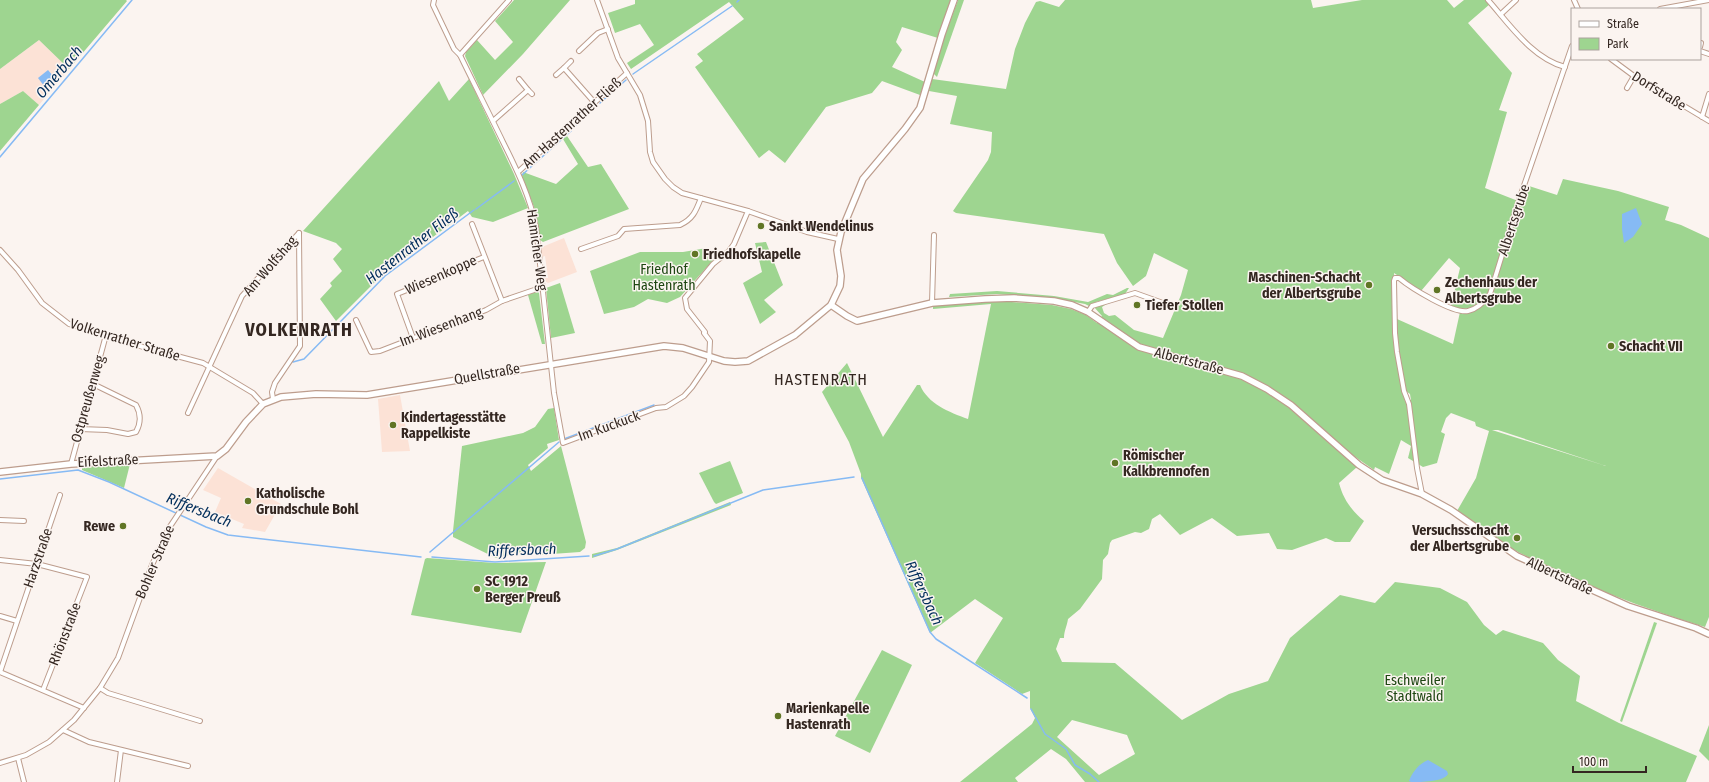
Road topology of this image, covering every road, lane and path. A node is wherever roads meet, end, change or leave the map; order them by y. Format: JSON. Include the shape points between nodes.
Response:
{"nodes":[{"id":1,"x":434,"y":0,"type":"edge"},
{"id":2,"x":509,"y":0,"type":"edge"},
{"id":3,"x":597,"y":0,"type":"edge"},
{"id":4,"x":954,"y":0,"type":"edge"},
{"id":5,"x":1488,"y":0,"type":"edge"},
{"id":6,"x":1516,"y":0,"type":"edge"},
{"id":7,"x":1679,"y":0,"type":"edge"},
{"id":8,"x":1709,"y":0,"type":"edge"},
{"id":9,"x":1680,"y":5,"type":"junction"},
{"id":10,"x":1665,"y":8,"type":"edge"},
{"id":11,"x":1501,"y":14,"type":"junction"},
{"id":12,"x":608,"y":29,"type":"junction"},
{"id":13,"x":1571,"y":49,"type":"edge"},
{"id":14,"x":579,"y":51,"type":"dead end"},
{"id":15,"x":460,"y":55,"type":"junction"},
{"id":16,"x":1612,"y":60,"type":"edge"},
{"id":17,"x":571,"y":61,"type":"dead end"},
{"id":18,"x":1565,"y":67,"type":"junction"},
{"id":19,"x":564,"y":68,"type":"junction"},
{"id":20,"x":627,"y":73,"type":"junction"},
{"id":21,"x":556,"y":74,"type":"dead end"},
{"id":22,"x":1634,"y":76,"type":"junction"},
{"id":23,"x":519,"y":79,"type":"dead end"},
{"id":24,"x":1627,"y":88,"type":"dead end"},
{"id":25,"x":528,"y":90,"type":"junction"},
{"id":26,"x":532,"y":94,"type":"dead end"},
{"id":27,"x":1709,"y":94,"type":"edge"},
{"id":28,"x":594,"y":102,"type":"junction"},
{"id":29,"x":1702,"y":117,"type":"junction"},
{"id":30,"x":493,"y":121,"type":"junction"},
{"id":31,"x":1709,"y":121,"type":"edge"},
{"id":32,"x":518,"y":172,"type":"junction"},
{"id":33,"x":701,"y":198,"type":"junction"},
{"id":34,"x":748,"y":211,"type":"junction"},
{"id":35,"x":472,"y":224,"type":"dead end"},
{"id":36,"x":934,"y":235,"type":"dead end"},
{"id":37,"x":838,"y":239,"type":"junction"},
{"id":38,"x":582,"y":249,"type":"dead end"},
{"id":39,"x":0,"y":250,"type":"edge"},
{"id":40,"x":484,"y":256,"type":"junction"},
{"id":41,"x":542,"y":287,"type":"junction"},
{"id":42,"x":502,"y":301,"type":"junction"},
{"id":43,"x":932,"y":304,"type":"junction"},
{"id":44,"x":831,"y":305,"type":"junction"},
{"id":45,"x":1174,"y":307,"type":"dead end"},
{"id":46,"x":1088,"y":312,"type":"junction"},
{"id":47,"x":356,"y":320,"type":"dead end"},
{"id":48,"x":106,"y":336,"type":"junction"},
{"id":49,"x":413,"y":338,"type":"junction"},
{"id":50,"x":710,"y":356,"type":"junction"},
{"id":51,"x":550,"y":364,"type":"junction"},
{"id":52,"x":209,"y":365,"type":"junction"},
{"id":53,"x":92,"y":384,"type":"junction"},
{"id":54,"x":273,"y":399,"type":"junction"},
{"id":55,"x":263,"y":404,"type":"junction"},
{"id":56,"x":188,"y":413,"type":"dead end"},
{"id":57,"x":80,"y":429,"type":"junction"},
{"id":58,"x":217,"y":456,"type":"junction"},
{"id":59,"x":71,"y":464,"type":"junction"},
{"id":60,"x":0,"y":472,"type":"edge"},
{"id":61,"x":1422,"y":494,"type":"junction"},
{"id":62,"x":60,"y":495,"type":"dead end"},
{"id":63,"x":0,"y":520,"type":"edge"},
{"id":64,"x":24,"y":521,"type":"dead end"},
{"id":65,"x":0,"y":560,"type":"edge"},
{"id":66,"x":37,"y":564,"type":"junction"},
{"id":67,"x":0,"y":616,"type":"edge"},
{"id":68,"x":17,"y":621,"type":"junction"},
{"id":69,"x":1709,"y":634,"type":"edge"},
{"id":70,"x":0,"y":672,"type":"edge"},
{"id":71,"x":100,"y":688,"type":"junction"},
{"id":72,"x":43,"y":690,"type":"junction"},
{"id":73,"x":84,"y":708,"type":"junction"},
{"id":74,"x":200,"y":721,"type":"dead end"},
{"id":75,"x":63,"y":730,"type":"junction"},
{"id":76,"x":121,"y":750,"type":"junction"},
{"id":77,"x":18,"y":758,"type":"junction"},
{"id":78,"x":0,"y":763,"type":"edge"},
{"id":79,"x":188,"y":766,"type":"dead end"},
{"id":80,"x":24,"y":782,"type":"edge"},
{"id":81,"x":117,"y":782,"type":"edge"}],
"edges":[{"from":1,"to":15,"type":"street","name":"Hamicher Weg","via":[[433,5],[454,49]]},
{"from":2,"to":15,"type":"street"},
{"from":3,"to":12,"type":"street"},
{"from":4,"to":37,"type":"main road","via":[[920,108],[906,129],[863,179]]},
{"from":5,"to":11,"type":"street"},
{"from":6,"to":11,"type":"street"},
{"from":7,"to":9,"type":"street"},
{"from":8,"to":9,"type":"street"},
{"from":9,"to":10,"type":"street"},
{"from":11,"to":18,"type":"street","via":[[1541,56]]},
{"from":12,"to":14,"type":"street","via":[[598,33]]},
{"from":12,"to":20,"type":"street","via":[[618,58]]},
{"from":13,"to":18,"type":"street","name":"Albertsgrube"},
{"from":15,"to":30,"type":"street","name":"Hamicher Weg"},
{"from":16,"to":22,"type":"street","name":"Dorfstraße"},
{"from":17,"to":19,"type":"street"},
{"from":18,"to":61,"type":"street","name":"Albertsgrube","via":[[1490,294],[1470,310],[1457,310],[1411,288],[1399,278],[1394,281],[1394,333],[1404,391],[1409,404]]},
{"from":19,"to":21,"type":"street"},
{"from":19,"to":28,"type":"street"},
{"from":20,"to":28,"type":"street","name":"Am Hastenrather Fließ"},
{"from":20,"to":33,"type":"street","via":[[640,95],[648,121],[653,162],[673,187],[682,193]]},
{"from":22,"to":24,"type":"street"},
{"from":22,"to":29,"type":"street","name":"Dorfstraße"},
{"from":23,"to":25,"type":"street"},
{"from":25,"to":26,"type":"street"},
{"from":25,"to":30,"type":"street"},
{"from":27,"to":29,"type":"street"},
{"from":28,"to":32,"type":"street","name":"Am Hastenrather Fließ"},
{"from":29,"to":31,"type":"street","name":"Dorfstraße"},
{"from":30,"to":32,"type":"street","name":"Hamicher Weg"},
{"from":32,"to":41,"type":"street","name":"Hamicher Weg","via":[[532,208],[536,227]]},
{"from":33,"to":34,"type":"street"},
{"from":33,"to":38,"type":"street","via":[[695,214],[688,222],[624,230],[618,236]]},
{"from":34,"to":37,"type":"street","via":[[807,232]]},
{"from":34,"to":50,"type":"street","via":[[729,251],[713,264],[685,298],[687,309],[710,342]]},
{"from":35,"to":40,"type":"street","name":"Wiesenkoppe"},
{"from":36,"to":43,"type":"street"},
{"from":37,"to":44,"type":"main road","via":[[840,286]]},
{"from":39,"to":48,"type":"street","name":"Volkenrather Straße","via":[[42,303],[62,320]]},
{"from":40,"to":42,"type":"street","name":"Wiesenkoppe"},
{"from":40,"to":49,"type":"street","name":"Wiesenkoppe","via":[[397,294]]},
{"from":41,"to":42,"type":"street","name":"Im Wiesenhang"},
{"from":41,"to":51,"type":"street","name":"Hamicher Weg"},
{"from":42,"to":49,"type":"street","name":"Im Wiesenhang","via":[[486,310]]},
{"from":43,"to":44,"type":"main road","name":"Albertstraße","via":[[857,321]]},
{"from":43,"to":46,"type":"main road","name":"Albertstraße","via":[[1014,298],[1054,301]]},
{"from":44,"to":50,"type":"main road","name":"Quellstraße","via":[[795,335],[748,360],[735,362]]},
{"from":45,"to":46,"type":"street","via":[[1135,293],[1092,306]]},
{"from":46,"to":61,"type":"main road","name":"Albertstraße","via":[[1139,347],[1242,376],[1267,389],[1291,405],[1359,465],[1382,480]]},
{"from":47,"to":49,"type":"street","name":"Im Wiesenhang","via":[[370,352],[380,351]]},
{"from":48,"to":52,"type":"street","name":"Volkenrather Straße"},
{"from":48,"to":53,"type":"street","name":"Ostpreußenweg"},
{"from":50,"to":51,"type":"main road","name":"Quellstraße","via":[[683,348],[664,346]]},
{"from":50,"to":51,"type":"street","name":"Im Kuckuck","via":[[707,367],[692,387],[684,396],[666,407],[656,408],[563,443]]},
{"from":51,"to":54,"type":"main road","name":"Quellstraße","via":[[367,395],[316,394]]},
{"from":52,"to":54,"type":"street","name":"Am Wolfshag","via":[[242,296],[300,233],[300,346],[275,383]]},
{"from":52,"to":55,"type":"street","name":"Volkenrather Straße","via":[[254,393]]},
{"from":52,"to":56,"type":"street"},
{"from":53,"to":57,"type":"street","name":"Ostpreußenweg"},
{"from":53,"to":57,"type":"street","via":[[136,405],[140,417],[139,426],[136,432],[128,434]]},
{"from":54,"to":55,"type":"main road","name":"Quellstraße"},
{"from":55,"to":58,"type":"main road","name":"Bohler Straße","via":[[226,449]]},
{"from":57,"to":59,"type":"street","name":"Ostpreußenweg"},
{"from":58,"to":59,"type":"main road","name":"Eifelstraße"},
{"from":58,"to":71,"type":"street","name":"Bohler Straße","via":[[176,516],[152,565],[118,658]]},
{"from":59,"to":60,"type":"main road","name":"Eifelstraße"},
{"from":61,"to":69,"type":"main road","name":"Albertstraße","via":[[1451,510],[1517,556],[1628,606]]},
{"from":62,"to":66,"type":"street","name":"Harzstraße"},
{"from":63,"to":64,"type":"street"},
{"from":65,"to":66,"type":"street"},
{"from":66,"to":68,"type":"street","name":"Harzstraße"},
{"from":66,"to":72,"type":"street","name":"Rhönstraße","via":[[87,577]]},
{"from":67,"to":68,"type":"street"},
{"from":68,"to":70,"type":"street","name":"Harzstraße"},
{"from":70,"to":72,"type":"street"},
{"from":71,"to":73,"type":"street","name":"Bohler Straße"},
{"from":71,"to":74,"type":"street","via":[[108,694]]},
{"from":72,"to":73,"type":"street"},
{"from":73,"to":75,"type":"street","name":"Bohler Straße"},
{"from":75,"to":76,"type":"street","via":[[89,742]]},
{"from":75,"to":77,"type":"street","name":"Bohler Straße","via":[[49,742]]},
{"from":76,"to":79,"type":"street"},
{"from":76,"to":81,"type":"street"},
{"from":77,"to":78,"type":"street","name":"Bohler Straße"},
{"from":77,"to":80,"type":"street"}]}
